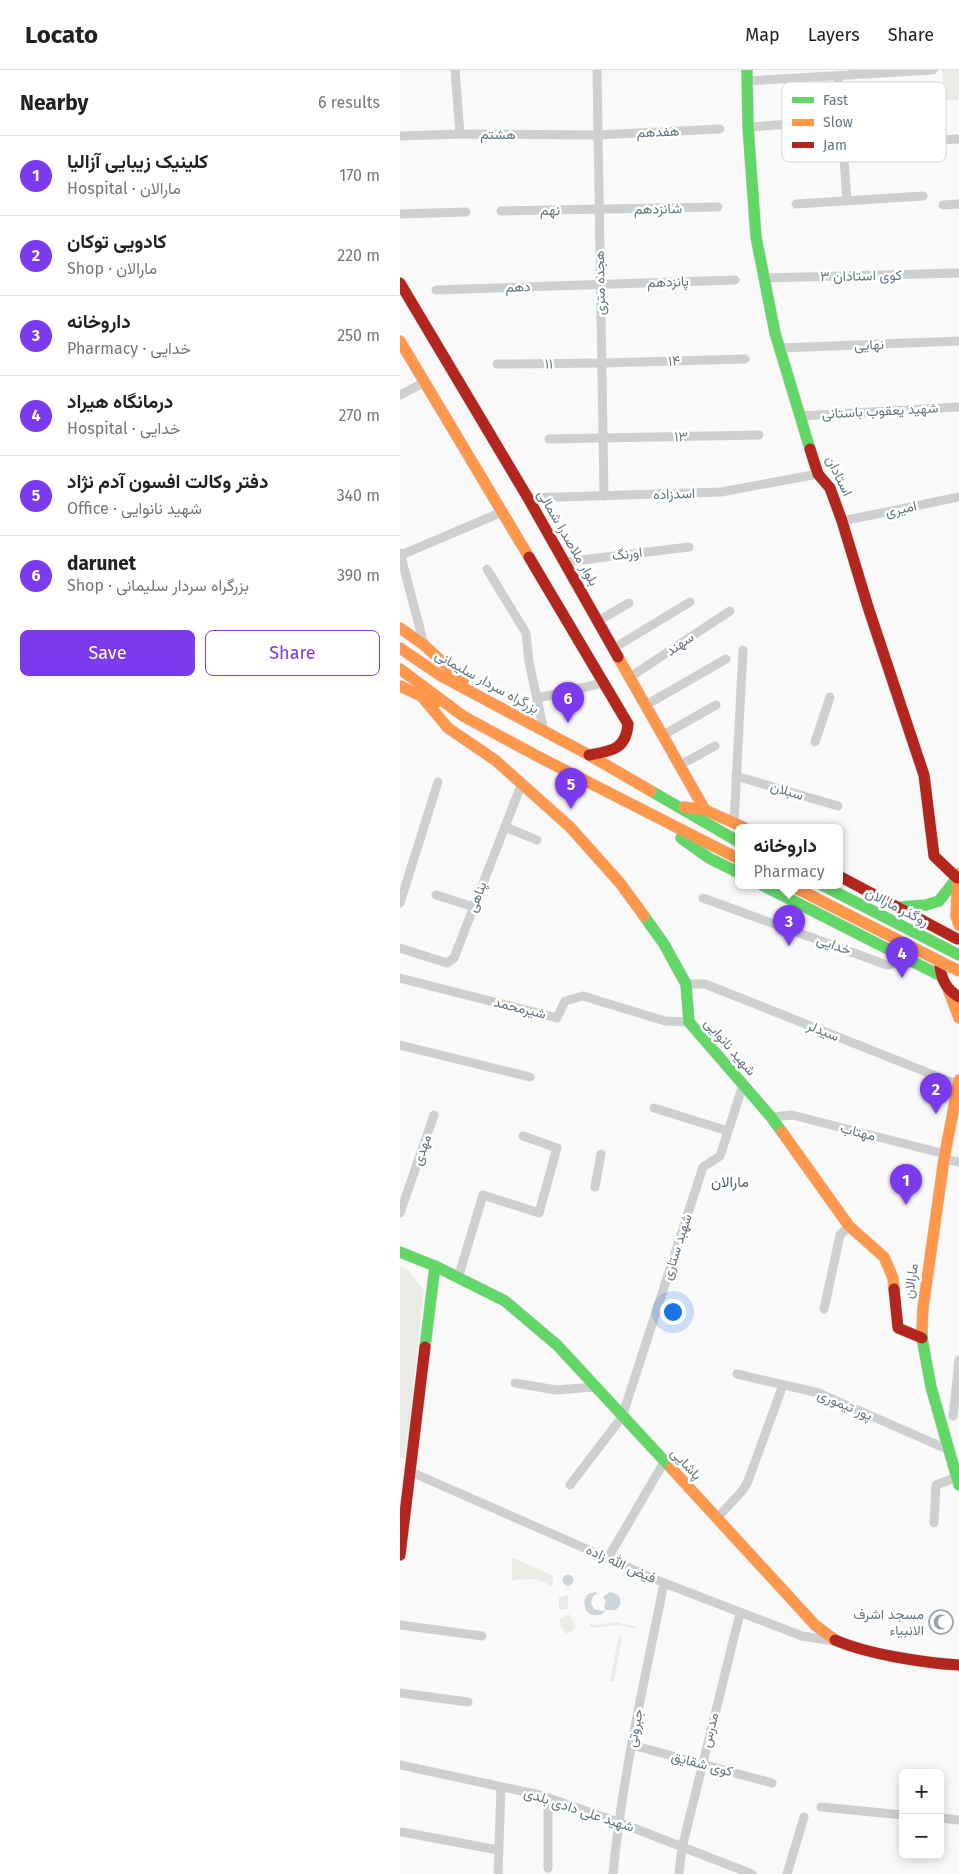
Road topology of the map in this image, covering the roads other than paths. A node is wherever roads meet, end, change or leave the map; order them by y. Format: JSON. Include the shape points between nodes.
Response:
{"nodes":[{"id":1,"x":455,"y":70,"type":"edge"},
{"id":2,"x":597,"y":70,"type":"edge"},
{"id":3,"x":933,"y":70,"type":"edge"},
{"id":4,"x":747,"y":76,"type":"edge"},
{"id":5,"x":838,"y":76,"type":"junction"},
{"id":6,"x":838,"y":82,"type":"edge"},
{"id":7,"x":782,"y":125,"type":"edge"},
{"id":8,"x":748,"y":127,"type":"junction"},
{"id":9,"x":720,"y":129,"type":"dead end"},
{"id":10,"x":460,"y":134,"type":"junction"},
{"id":11,"x":597,"y":135,"type":"junction"},
{"id":12,"x":400,"y":136,"type":"edge"},
{"id":13,"x":959,"y":139,"type":"edge"},
{"id":14,"x":946,"y":140,"type":"edge"},
{"id":15,"x":844,"y":162,"type":"edge"},
{"id":16,"x":923,"y":196,"type":"dead end"},
{"id":17,"x":847,"y":200,"type":"junction"},
{"id":18,"x":796,"y":204,"type":"dead end"},
{"id":19,"x":959,"y":204,"type":"edge"},
{"id":20,"x":943,"y":205,"type":"dead end"},
{"id":21,"x":718,"y":207,"type":"dead end"},
{"id":22,"x":599,"y":210,"type":"junction"},
{"id":23,"x":500,"y":211,"type":"dead end"},
{"id":24,"x":466,"y":212,"type":"dead end"},
{"id":25,"x":400,"y":214,"type":"edge"},
{"id":26,"x":959,"y":273,"type":"edge"},
{"id":27,"x":764,"y":278,"type":"junction"},
{"id":28,"x":735,"y":280,"type":"dead end"},
{"id":29,"x":400,"y":283,"type":"edge"},
{"id":30,"x":601,"y":284,"type":"junction"},
{"id":31,"x":436,"y":290,"type":"dead end"},
{"id":32,"x":959,"y":341,"type":"edge"},
{"id":33,"x":402,"y":347,"type":"edge"},
{"id":34,"x":779,"y":348,"type":"junction"},
{"id":35,"x":745,"y":358,"type":"dead end"},
{"id":36,"x":602,"y":363,"type":"junction"},
{"id":37,"x":497,"y":364,"type":"dead end"},
{"id":38,"x":425,"y":382,"type":"junction"},
{"id":39,"x":400,"y":395,"type":"edge"},
{"id":40,"x":959,"y":407,"type":"edge"},
{"id":41,"x":800,"y":416,"type":"junction"},
{"id":42,"x":760,"y":436,"type":"dead end"},
{"id":43,"x":603,"y":438,"type":"junction"},
{"id":44,"x":549,"y":439,"type":"dead end"},
{"id":45,"x":818,"y":474,"type":"junction"},
{"id":46,"x":604,"y":496,"type":"junction"},
{"id":47,"x":959,"y":497,"type":"edge"},
{"id":48,"x":528,"y":498,"type":"junction"},
{"id":49,"x":502,"y":512,"type":"junction"},
{"id":50,"x":842,"y":521,"type":"junction"},
{"id":51,"x":689,"y":547,"type":"dead end"},
{"id":52,"x":400,"y":554,"type":"edge"},
{"id":53,"x":564,"y":562,"type":"junction"},
{"id":54,"x":487,"y":569,"type":"dead end"},
{"id":55,"x":629,"y":602,"type":"dead end"},
{"id":56,"x":690,"y":602,"type":"dead end"},
{"id":57,"x":730,"y":611,"type":"dead end"},
{"id":58,"x":598,"y":621,"type":"junction"},
{"id":59,"x":400,"y":628,"type":"edge"},
{"id":60,"x":424,"y":645,"type":"junction"},
{"id":61,"x":400,"y":648,"type":"edge"},
{"id":62,"x":614,"y":648,"type":"junction"},
{"id":63,"x":743,"y":650,"type":"dead end"},
{"id":64,"x":726,"y":659,"type":"dead end"},
{"id":65,"x":400,"y":668,"type":"edge"},
{"id":66,"x":630,"y":677,"type":"junction"},
{"id":67,"x":603,"y":683,"type":"junction"},
{"id":68,"x":400,"y":686,"type":"edge"},
{"id":69,"x":475,"y":693,"type":"junction"},
{"id":70,"x":421,"y":696,"type":"junction"},
{"id":71,"x":830,"y":697,"type":"dead end"},
{"id":72,"x":538,"y":698,"type":"junction"},
{"id":73,"x":646,"y":705,"type":"junction"},
{"id":74,"x":716,"y":705,"type":"dead end"},
{"id":75,"x":462,"y":716,"type":"junction"},
{"id":76,"x":544,"y":731,"type":"junction"},
{"id":77,"x":664,"y":735,"type":"junction"},
{"id":78,"x":815,"y":742,"type":"dead end"},
{"id":79,"x":715,"y":746,"type":"dead end"},
{"id":80,"x":589,"y":756,"type":"junction"},
{"id":81,"x":680,"y":765,"type":"junction"},
{"id":82,"x":736,"y":776,"type":"junction"},
{"id":83,"x":438,"y":782,"type":"dead end"},
{"id":84,"x":522,"y":783,"type":"junction"},
{"id":85,"x":678,"y":806,"type":"junction"},
{"id":86,"x":838,"y":806,"type":"dead end"},
{"id":87,"x":705,"y":810,"type":"junction"},
{"id":88,"x":662,"y":820,"type":"junction"},
{"id":89,"x":736,"y":824,"type":"edge"},
{"id":90,"x":738,"y":824,"type":"edge"},
{"id":91,"x":505,"y":827,"type":"junction"},
{"id":92,"x":537,"y":840,"type":"dead end"},
{"id":93,"x":735,"y":840,"type":"edge"},
{"id":94,"x":735,"y":857,"type":"edge"},
{"id":95,"x":735,"y":871,"type":"edge"},
{"id":96,"x":958,"y":876,"type":"edge"},
{"id":97,"x":843,"y":878,"type":"edge"},
{"id":98,"x":770,"y":889,"type":"edge"},
{"id":99,"x":798,"y":889,"type":"edge"},
{"id":100,"x":830,"y":889,"type":"edge"},
{"id":101,"x":436,"y":895,"type":"dead end"},
{"id":102,"x":703,"y":898,"type":"dead end"},
{"id":103,"x":400,"y":903,"type":"edge"},
{"id":104,"x":474,"y":907,"type":"junction"},
{"id":105,"x":900,"y":908,"type":"junction"},
{"id":106,"x":959,"y":925,"type":"edge"},
{"id":107,"x":958,"y":938,"type":"edge"},
{"id":108,"x":878,"y":944,"type":"junction"},
{"id":109,"x":400,"y":948,"type":"edge"},
{"id":110,"x":959,"y":955,"type":"edge"},
{"id":111,"x":910,"y":960,"type":"junction"},
{"id":112,"x":959,"y":971,"type":"edge"},
{"id":113,"x":941,"y":976,"type":"junction"},
{"id":114,"x":400,"y":978,"type":"edge"},
{"id":115,"x":686,"y":984,"type":"junction"},
{"id":116,"x":948,"y":989,"type":"junction"},
{"id":117,"x":959,"y":997,"type":"edge"},
{"id":118,"x":959,"y":1018,"type":"edge"},
{"id":119,"x":689,"y":1022,"type":"junction"},
{"id":120,"x":400,"y":1045,"type":"edge"},
{"id":121,"x":530,"y":1077,"type":"dead end"},
{"id":122,"x":959,"y":1083,"type":"edge"},
{"id":123,"x":743,"y":1085,"type":"junction"},
{"id":124,"x":654,"y":1108,"type":"dead end"},
{"id":125,"x":434,"y":1115,"type":"dead end"},
{"id":126,"x":770,"y":1117,"type":"junction"},
{"id":127,"x":728,"y":1131,"type":"junction"},
{"id":128,"x":523,"y":1136,"type":"dead end"},
{"id":129,"x":601,"y":1154,"type":"dead end"},
{"id":130,"x":945,"y":1156,"type":"junction"},
{"id":131,"x":959,"y":1162,"type":"edge"},
{"id":132,"x":400,"y":1182,"type":"edge"},
{"id":133,"x":410,"y":1184,"type":"junction"},
{"id":134,"x":595,"y":1187,"type":"dead end"},
{"id":135,"x":400,"y":1213,"type":"edge"},
{"id":136,"x":849,"y":1226,"type":"junction"},
{"id":137,"x":400,"y":1252,"type":"edge"},
{"id":138,"x":435,"y":1266,"type":"junction"},
{"id":139,"x":458,"y":1278,"type":"junction"},
{"id":140,"x":824,"y":1309,"type":"dead end"},
{"id":141,"x":922,"y":1338,"type":"junction"},
{"id":142,"x":959,"y":1360,"type":"edge"},
{"id":143,"x":737,"y":1374,"type":"dead end"},
{"id":144,"x":515,"y":1383,"type":"dead end"},
{"id":145,"x":783,"y":1385,"type":"junction"},
{"id":146,"x":595,"y":1387,"type":"junction"},
{"id":147,"x":939,"y":1415,"type":"junction"},
{"id":148,"x":622,"y":1417,"type":"junction"},
{"id":149,"x":956,"y":1417,"type":"edge"},
{"id":150,"x":949,"y":1450,"type":"junction"},
{"id":151,"x":664,"y":1462,"type":"junction"},
{"id":152,"x":406,"y":1470,"type":"edge"},
{"id":153,"x":958,"y":1481,"type":"edge"},
{"id":154,"x":570,"y":1485,"type":"dead end"},
{"id":155,"x":717,"y":1518,"type":"junction"},
{"id":156,"x":934,"y":1523,"type":"dead end"},
{"id":157,"x":401,"y":1540,"type":"edge"},
{"id":158,"x":400,"y":1555,"type":"edge"},
{"id":159,"x":608,"y":1558,"type":"junction"},
{"id":160,"x":664,"y":1582,"type":"junction"},
{"id":161,"x":740,"y":1612,"type":"junction"},
{"id":162,"x":400,"y":1625,"type":"edge"},
{"id":163,"x":482,"y":1636,"type":"dead end"},
{"id":164,"x":836,"y":1641,"type":"junction"},
{"id":165,"x":959,"y":1665,"type":"edge"},
{"id":166,"x":400,"y":1694,"type":"edge"},
{"id":167,"x":468,"y":1702,"type":"dead end"},
{"id":168,"x":632,"y":1746,"type":"junction"},
{"id":169,"x":702,"y":1764,"type":"junction"},
{"id":170,"x":400,"y":1765,"type":"edge"},
{"id":171,"x":772,"y":1783,"type":"dead end"},
{"id":172,"x":501,"y":1786,"type":"junction"},
{"id":173,"x":548,"y":1798,"type":"junction"},
{"id":174,"x":821,"y":1807,"type":"dead end"},
{"id":175,"x":899,"y":1815,"type":"edge"},
{"id":176,"x":804,"y":1817,"type":"dead end"},
{"id":177,"x":944,"y":1818,"type":"edge"},
{"id":178,"x":959,"y":1820,"type":"edge"},
{"id":179,"x":618,"y":1822,"type":"junction"},
{"id":180,"x":402,"y":1832,"type":"dead end"},
{"id":181,"x":682,"y":1848,"type":"junction"},
{"id":182,"x":498,"y":1850,"type":"junction"},
{"id":183,"x":548,"y":1868,"type":"dead end"},
{"id":184,"x":498,"y":1874,"type":"edge"},
{"id":185,"x":613,"y":1874,"type":"edge"},
{"id":186,"x":679,"y":1874,"type":"edge"},
{"id":187,"x":752,"y":1874,"type":"edge"},
{"id":188,"x":786,"y":1874,"type":"edge"}],
"edges":[{"from":1,"to":10,"type":"street"},
{"from":2,"to":11,"type":"street","name":"هجده متری"},
{"from":3,"to":5,"type":"street"},
{"from":4,"to":5,"type":"street"},
{"from":4,"to":8,"type":"main road","name":"استادان"},
{"from":5,"to":6,"type":"street"},
{"from":7,"to":8,"type":"street"},
{"from":8,"to":27,"type":"main road","name":"استادان","via":[[756,237]]},
{"from":9,"to":11,"type":"street","name":"هفدهم"},
{"from":10,"to":11,"type":"street","name":"هشتم"},
{"from":10,"to":12,"type":"street","name":"هشتم"},
{"from":11,"to":22,"type":"street","name":"هجده متری"},
{"from":13,"to":14,"type":"street"},
{"from":15,"to":17,"type":"street"},
{"from":16,"to":17,"type":"street"},
{"from":17,"to":18,"type":"street"},
{"from":19,"to":20,"type":"street"},
{"from":21,"to":22,"type":"street","name":"شانزدهم"},
{"from":22,"to":23,"type":"street","name":"نهم"},
{"from":22,"to":30,"type":"street","name":"هجده متری"},
{"from":24,"to":25,"type":"street"},
{"from":26,"to":27,"type":"street","name":"کوی استادان ۳"},
{"from":27,"to":34,"type":"main road","name":"استادان"},
{"from":28,"to":30,"type":"street","name":"پانزدهم"},
{"from":29,"to":48,"type":"main road","name":"بلوار ملاصدرا شمالی"},
{"from":30,"to":31,"type":"street","name":"دهم"},
{"from":30,"to":36,"type":"street","name":"هجده متری"},
{"from":32,"to":34,"type":"street","name":"نهایی"},
{"from":33,"to":38,"type":"main road"},
{"from":34,"to":41,"type":"main road","name":"استادان"},
{"from":35,"to":36,"type":"street","name":"۱۴"},
{"from":36,"to":37,"type":"street","name":"۱۱"},
{"from":36,"to":43,"type":"street","name":"هجده متری"},
{"from":38,"to":39,"type":"street"},
{"from":38,"to":49,"type":"main road"},
{"from":40,"to":41,"type":"street","name":"شهید یعقوب باستانی"},
{"from":41,"to":45,"type":"main road","name":"استادان"},
{"from":42,"to":43,"type":"street","name":"۱۳"},
{"from":43,"to":44,"type":"street","name":"۱۳"},
{"from":43,"to":46,"type":"street","name":"هجده متری"},
{"from":45,"to":46,"type":"street","name":"اسدزاده","via":[[721,492]]},
{"from":45,"to":50,"type":"main road","name":"استادان","via":[[830,488]]},
{"from":46,"to":48,"type":"street","name":"اسدزاده"},
{"from":47,"to":50,"type":"street","name":"امیری"},
{"from":48,"to":53,"type":"main road","name":"بلوار ملاصدرا شمالی"},
{"from":49,"to":52,"type":"street"},
{"from":49,"to":67,"type":"main road"},
{"from":50,"to":96,"type":"main road","name":"استادان","via":[[924,775],[934,856]]},
{"from":51,"to":53,"type":"street","name":"اورنگ"},
{"from":52,"to":60,"type":"street"},
{"from":53,"to":58,"type":"main road","name":"بلوار ملاصدرا شمالی"},
{"from":54,"to":72,"type":"street","via":[[526,633]]},
{"from":55,"to":58,"type":"street"},
{"from":56,"to":62,"type":"street"},
{"from":57,"to":66,"type":"street","name":"سهند"},
{"from":58,"to":62,"type":"main road","name":"بلوار ملاصدرا شمالی"},
{"from":59,"to":60,"type":"main road"},
{"from":60,"to":69,"type":"main road"},
{"from":61,"to":69,"type":"main road","name":"بزرگراه سردار سلیمانی","via":[[441,676]]},
{"from":62,"to":66,"type":"main road","name":"بلوار ملاصدرا شمالی"},
{"from":63,"to":82,"type":"street"},
{"from":64,"to":73,"type":"street"},
{"from":65,"to":75,"type":"main road"},
{"from":66,"to":73,"type":"main road","name":"بلوار ملاصدرا شمالی"},
{"from":67,"to":72,"type":"street"},
{"from":67,"to":80,"type":"main road","via":[[628,724],[628,734],[614,750]]},
{"from":68,"to":70,"type":"main road"},
{"from":69,"to":76,"type":"main road","name":"بزرگراه سردار سلیمانی"},
{"from":70,"to":75,"type":"main road"},
{"from":70,"to":84,"type":"main road","name":"شهید نانوایی","via":[[448,728]]},
{"from":71,"to":78,"type":"street"},
{"from":72,"to":76,"type":"street"},
{"from":73,"to":77,"type":"main road","name":"بلوار ملاصدرا شمالی"},
{"from":74,"to":77,"type":"street"},
{"from":75,"to":88,"type":"main road"},
{"from":76,"to":80,"type":"main road","name":"بزرگراه سردار سلیمانی"},
{"from":77,"to":81,"type":"main road","name":"بلوار ملاصدرا شمالی"},
{"from":79,"to":81,"type":"street"},
{"from":80,"to":85,"type":"main road","name":"بزرگراه سردار سلیمانی"},
{"from":81,"to":87,"type":"main road","name":"بلوار ملاصدرا شمالی"},
{"from":82,"to":86,"type":"street","name":"سبلان"},
{"from":82,"to":90,"type":"street"},
{"from":83,"to":103,"type":"street"},
{"from":84,"to":91,"type":"street","name":"پناهی"},
{"from":84,"to":115,"type":"main road","name":"شهید نانوایی","via":[[570,827],[620,884],[664,944]]},
{"from":85,"to":87,"type":"main road"},
{"from":85,"to":93,"type":"main road","name":"بزرگراه سردار سلیمانی"},
{"from":87,"to":89,"type":"main road"},
{"from":88,"to":94,"type":"main road"},
{"from":88,"to":95,"type":"main road","via":[[685,842]]},
{"from":91,"to":92,"type":"street"},
{"from":91,"to":104,"type":"street","name":"پناهی"},
{"from":96,"to":105,"type":"main road","via":[[939,901]]},
{"from":96,"to":106,"type":"main road","via":[[956,916]]},
{"from":97,"to":105,"type":"main road"},
{"from":98,"to":108,"type":"main road"},
{"from":99,"to":112,"type":"main road","name":"روگذر مارالان","bridge":true},
{"from":100,"to":110,"type":"main road","name":"روگذر مارالان","bridge":true},
{"from":101,"to":104,"type":"street"},
{"from":102,"to":111,"type":"street","name":"خدایی","via":[[887,965]]},
{"from":104,"to":109,"type":"street","name":"پناهی","via":[[450,962]]},
{"from":105,"to":107,"type":"main road"},
{"from":105,"to":108,"type":"main road","via":[[902,914],[898,927]]},
{"from":107,"to":113,"type":"main road","via":[[943,954]]},
{"from":108,"to":111,"type":"main road"},
{"from":111,"to":113,"type":"main road"},
{"from":113,"to":116,"type":"main road"},
{"from":114,"to":119,"type":"street","name":"شیرمحمد","via":[[557,1018],[565,1001],[583,996],[665,1021]]},
{"from":115,"to":119,"type":"main road","name":"شهید نانوایی"},
{"from":115,"to":122,"type":"street","name":"سیدلر","via":[[705,984]]},
{"from":116,"to":117,"type":"main road"},
{"from":116,"to":118,"type":"main road"},
{"from":119,"to":123,"type":"main road","name":"شهید نانوایی"},
{"from":120,"to":121,"type":"street"},
{"from":122,"to":130,"type":"main road","name":"مارالان"},
{"from":123,"to":126,"type":"main road","name":"شهید نانوایی"},
{"from":123,"to":127,"type":"street","name":"شهبد ستاری"},
{"from":124,"to":127,"type":"street"},
{"from":125,"to":133,"type":"street","name":"مهدی"},
{"from":126,"to":130,"type":"street","name":"مهتاب","via":[[792,1115]]},
{"from":126,"to":136,"type":"main road","name":"شهید نانوایی"},
{"from":127,"to":148,"type":"street","name":"شهبد ستاری","via":[[720,1156],[704,1167]]},
{"from":128,"to":139,"type":"street","via":[[557,1148],[539,1213],[483,1195]]},
{"from":129,"to":134,"type":"street"},
{"from":130,"to":131,"type":"street","name":"مهتاب"},
{"from":130,"to":141,"type":"main road","name":"مارالان","via":[[922,1308]]},
{"from":132,"to":133,"type":"street"},
{"from":133,"to":135,"type":"street","name":"مهدی"},
{"from":136,"to":140,"type":"street","via":[[840,1235]]},
{"from":136,"to":141,"type":"main road","name":"شهید نانوایی","via":[[884,1257],[893,1278],[898,1328]]},
{"from":137,"to":138,"type":"main road","name":"پاشایی"},
{"from":138,"to":139,"type":"main road","name":"پاشایی"},
{"from":138,"to":152,"type":"main road"},
{"from":139,"to":146,"type":"main road","name":"پاشایی","via":[[505,1301],[557,1346]]},
{"from":141,"to":147,"type":"main road","name":"مارالان"},
{"from":142,"to":149,"type":"street"},
{"from":143,"to":145,"type":"street","name":"پور تیموری"},
{"from":144,"to":146,"type":"street","via":[[556,1390]]},
{"from":145,"to":150,"type":"street","name":"پور تیموری","via":[[819,1393]]},
{"from":145,"to":155,"type":"street","via":[[748,1481]]},
{"from":146,"to":148,"type":"main road","name":"پاشایی"},
{"from":147,"to":149,"type":"street"},
{"from":147,"to":150,"type":"main road","name":"مارالان"},
{"from":148,"to":151,"type":"main road","name":"پاشایی"},
{"from":148,"to":154,"type":"street","name":"شهبد ستاری"},
{"from":150,"to":153,"type":"main road","name":"مارالان"},
{"from":151,"to":155,"type":"main road","name":"پاشایی"},
{"from":151,"to":159,"type":"street"},
{"from":152,"to":157,"type":"main road"},
{"from":152,"to":159,"type":"street","name":"فیض الله زاده"},
{"from":153,"to":156,"type":"street","via":[[936,1485]]},
{"from":155,"to":164,"type":"main road","name":"پاشایی","via":[[815,1626]]},
{"from":157,"to":158,"type":"main road"},
{"from":159,"to":160,"type":"street","name":"فیض الله زاده"},
{"from":160,"to":161,"type":"street","name":"فیض الله زاده"},
{"from":160,"to":168,"type":"street","name":"جبروتی"},
{"from":161,"to":164,"type":"street","name":"فیض الله زاده","via":[[802,1636]]},
{"from":161,"to":169,"type":"street","name":"مدرس"},
{"from":162,"to":163,"type":"street"},
{"from":164,"to":165,"type":"main road","name":"پاشایی","via":[[866,1650]]},
{"from":166,"to":167,"type":"street"},
{"from":168,"to":169,"type":"street","name":"کوی شقایق"},
{"from":168,"to":179,"type":"street","name":"جبروتی"},
{"from":169,"to":171,"type":"street","name":"کوی شقایق"},
{"from":169,"to":181,"type":"street","name":"مدرس"},
{"from":170,"to":172,"type":"street","name":"شهید علی دادی بلدی"},
{"from":172,"to":173,"type":"street","name":"شهید علی دادی بلدی"},
{"from":172,"to":182,"type":"street"},
{"from":173,"to":179,"type":"street","name":"شهید علی دادی بلدی"},
{"from":173,"to":183,"type":"street"},
{"from":174,"to":175,"type":"street"},
{"from":176,"to":188,"type":"street"},
{"from":177,"to":178,"type":"street"},
{"from":179,"to":181,"type":"street","name":"شهید علی دادی بلدی"},
{"from":179,"to":185,"type":"street","name":"جبروتی"},
{"from":180,"to":182,"type":"street"},
{"from":181,"to":186,"type":"street","name":"مدرس"},
{"from":181,"to":187,"type":"street","name":"شهید علی دادی بلدی"},
{"from":182,"to":184,"type":"street"}]}
